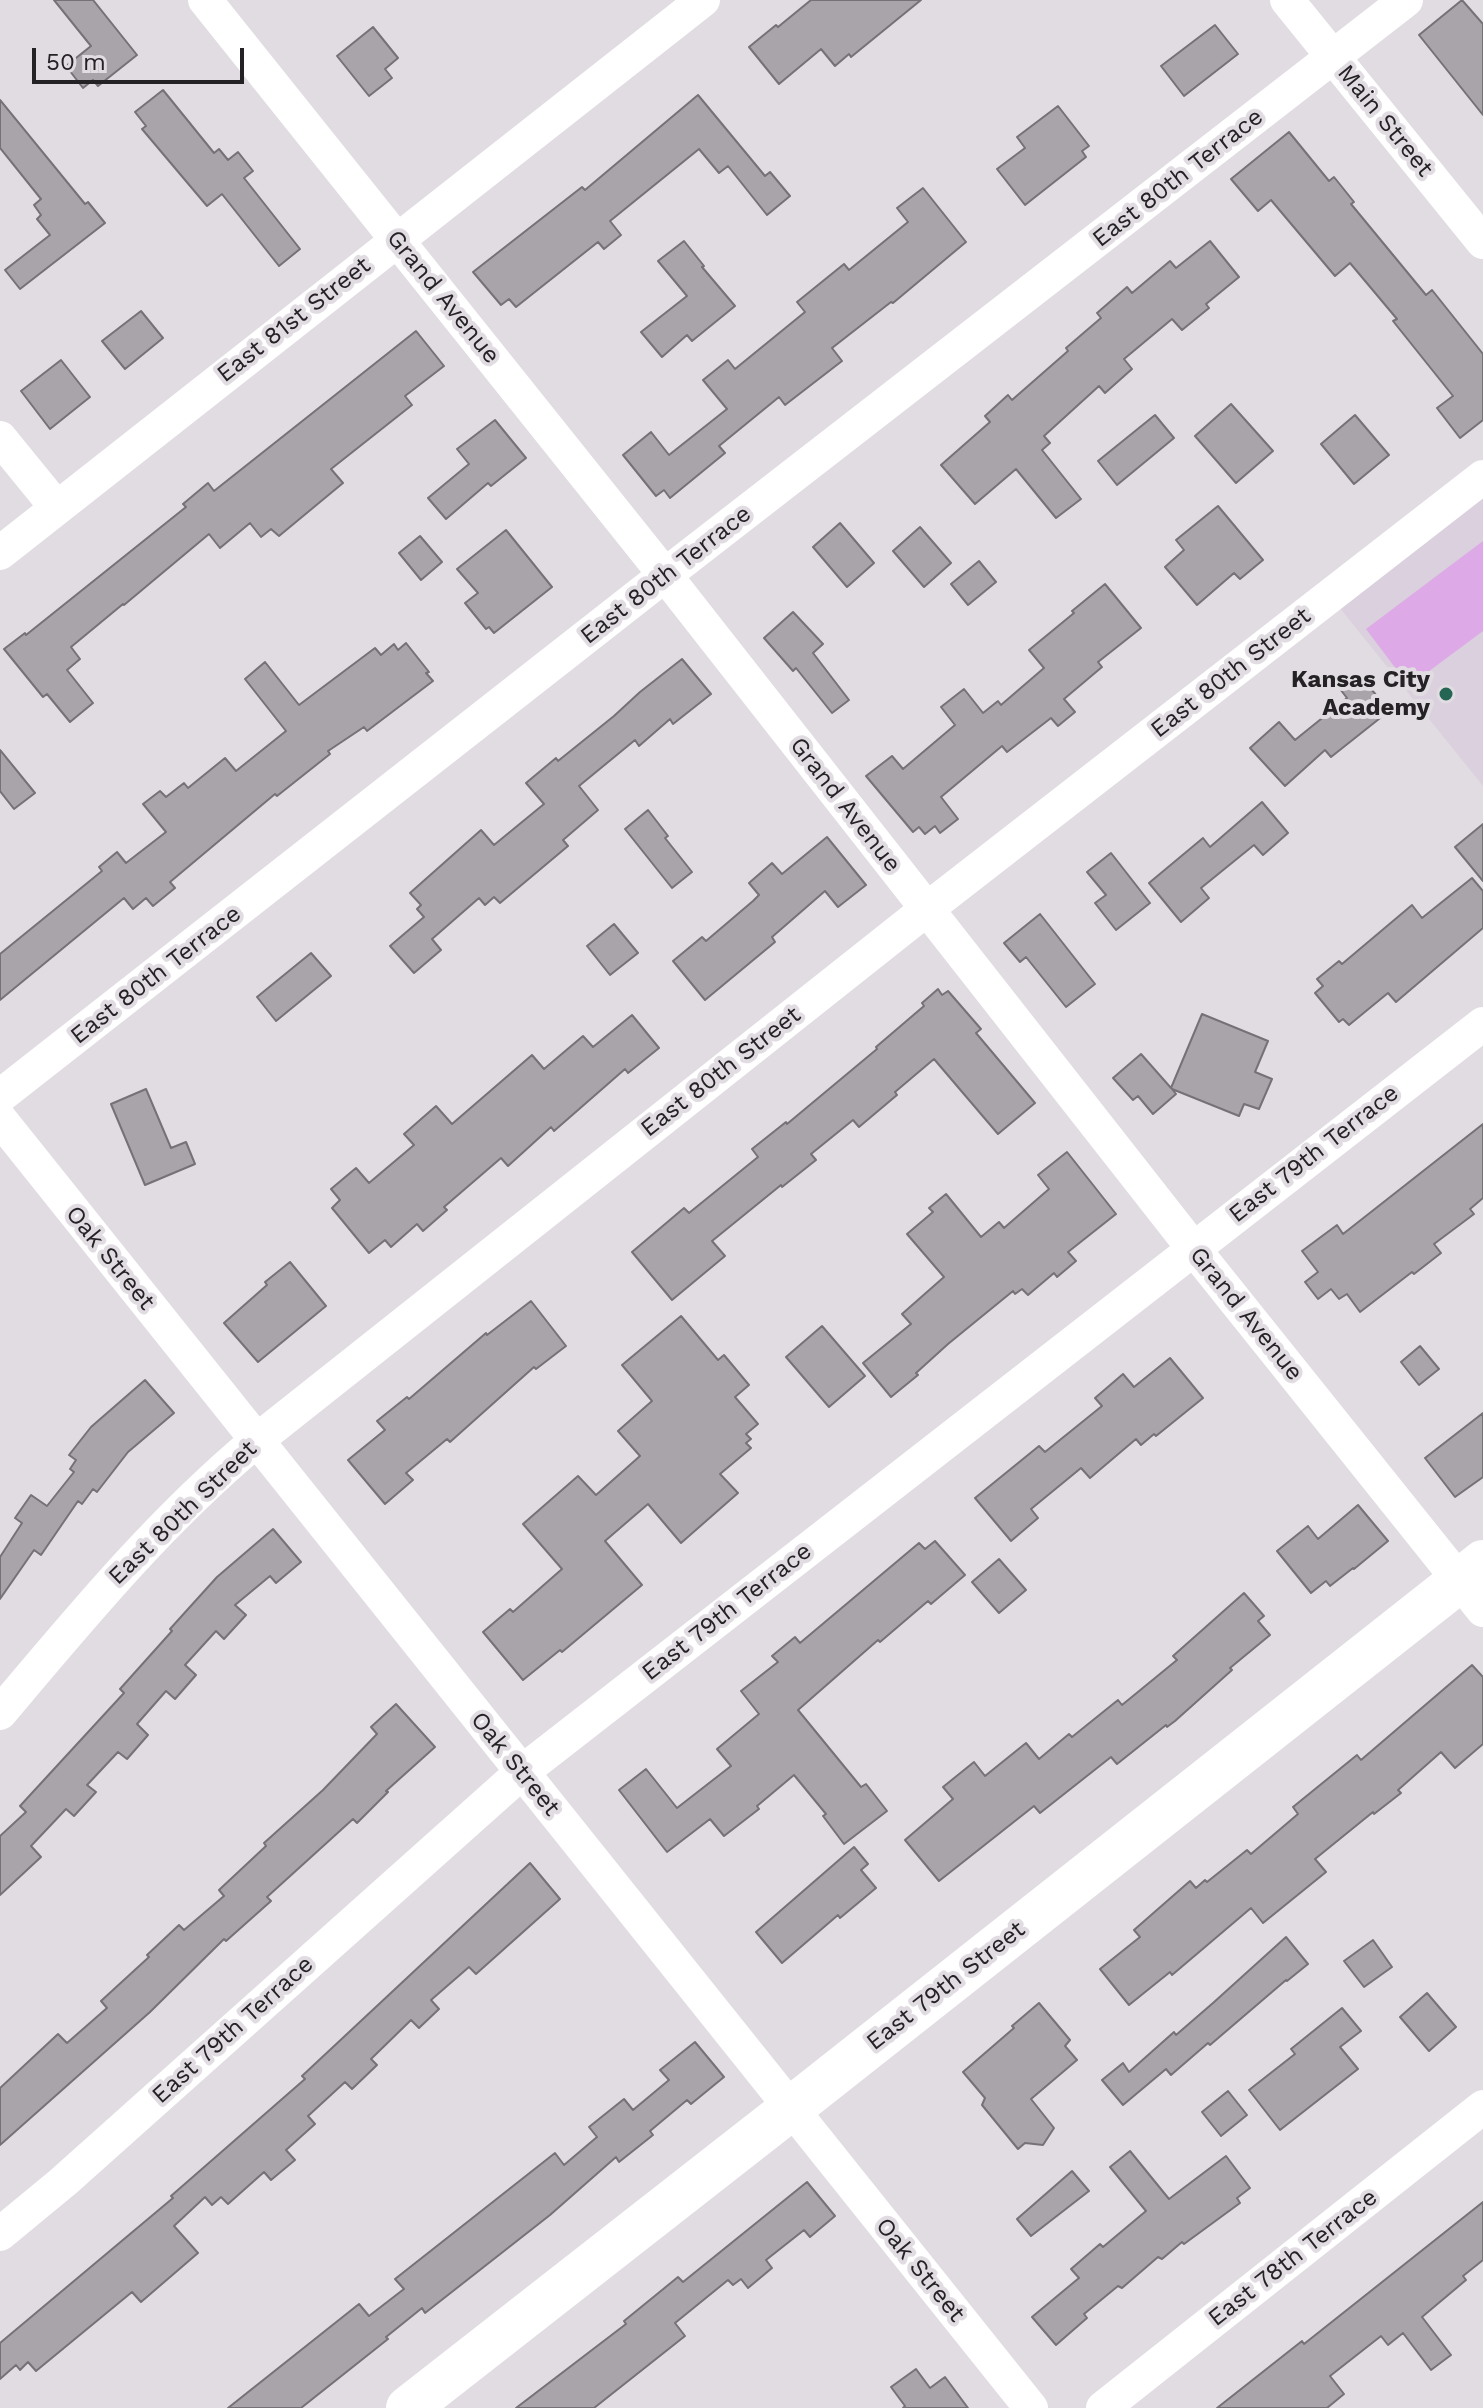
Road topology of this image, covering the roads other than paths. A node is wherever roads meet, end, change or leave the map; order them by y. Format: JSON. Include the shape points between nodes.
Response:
{"nodes":[{"id":1,"x":205,"y":0,"type":"edge"},
{"id":2,"x":703,"y":0,"type":"edge"},
{"id":3,"x":1287,"y":0,"type":"edge"},
{"id":4,"x":1406,"y":0,"type":"edge"},
{"id":5,"x":1334,"y":57,"type":"junction"},
{"id":6,"x":397,"y":239,"type":"junction"},
{"id":7,"x":1483,"y":242,"type":"edge"},
{"id":8,"x":0,"y":438,"type":"edge"},
{"id":9,"x":1483,"y":477,"type":"edge"},
{"id":10,"x":57,"y":508,"type":"junction"},
{"id":11,"x":0,"y":553,"type":"edge"},
{"id":12,"x":665,"y":575,"type":"junction"},
{"id":13,"x":927,"y":909,"type":"junction"},
{"id":14,"x":1483,"y":1024,"type":"edge"},
{"id":15,"x":0,"y":1096,"type":"edge"},
{"id":16,"x":0,"y":1119,"type":"edge"},
{"id":17,"x":1193,"y":1248,"type":"junction"},
{"id":18,"x":256,"y":1441,"type":"junction"},
{"id":19,"x":1475,"y":1585,"type":"edge"},
{"id":20,"x":0,"y":1713,"type":"edge"},
{"id":21,"x":522,"y":1772,"type":"junction"},
{"id":22,"x":1483,"y":2107,"type":"edge"},
{"id":23,"x":791,"y":2109,"type":"junction"},
{"id":24,"x":0,"y":2234,"type":"edge"},
{"id":25,"x":408,"y":2408,"type":"edge"},
{"id":26,"x":1031,"y":2408,"type":"edge"},
{"id":27,"x":1103,"y":2408,"type":"edge"}],
"edges":[{"from":1,"to":6,"type":"street","name":"Grand Avenue"},
{"from":2,"to":6,"type":"street","name":"East 81st Street"},
{"from":3,"to":5,"type":"street","name":"Main Street"},
{"from":4,"to":5,"type":"street","name":"East 80th Terrace"},
{"from":5,"to":7,"type":"street","name":"Main Street"},
{"from":5,"to":12,"type":"street","name":"East 80th Terrace"},
{"from":6,"to":10,"type":"street","name":"East 81st Street"},
{"from":6,"to":12,"type":"street","name":"Grand Avenue"},
{"from":8,"to":10,"type":"street"},
{"from":9,"to":13,"type":"street","name":"East 80th Street"},
{"from":10,"to":11,"type":"street","name":"East 81st Street"},
{"from":12,"to":13,"type":"street","name":"Grand Avenue"},
{"from":12,"to":15,"type":"street","name":"East 80th Terrace"},
{"from":13,"to":17,"type":"street","name":"Grand Avenue"},
{"from":13,"to":18,"type":"street","name":"East 80th Street"},
{"from":14,"to":17,"type":"street","name":"East 79th Terrace"},
{"from":16,"to":18,"type":"street","name":"Oak Street"},
{"from":17,"to":19,"type":"street","name":"Grand Avenue"},
{"from":17,"to":21,"type":"street","name":"East 79th Terrace"},
{"from":18,"to":20,"type":"street","name":"East 80th Street","via":[[170,1519]]},
{"from":18,"to":21,"type":"street","name":"Oak Street"},
{"from":19,"to":23,"type":"street","name":"East 79th Street"},
{"from":21,"to":23,"type":"street","name":"Oak Street"},
{"from":21,"to":24,"type":"street","name":"East 79th Terrace"},
{"from":22,"to":27,"type":"street","name":"East 78th Terrace"},
{"from":23,"to":25,"type":"street","name":"East 79th Street"},
{"from":23,"to":26,"type":"street","name":"Oak Street"}]}
